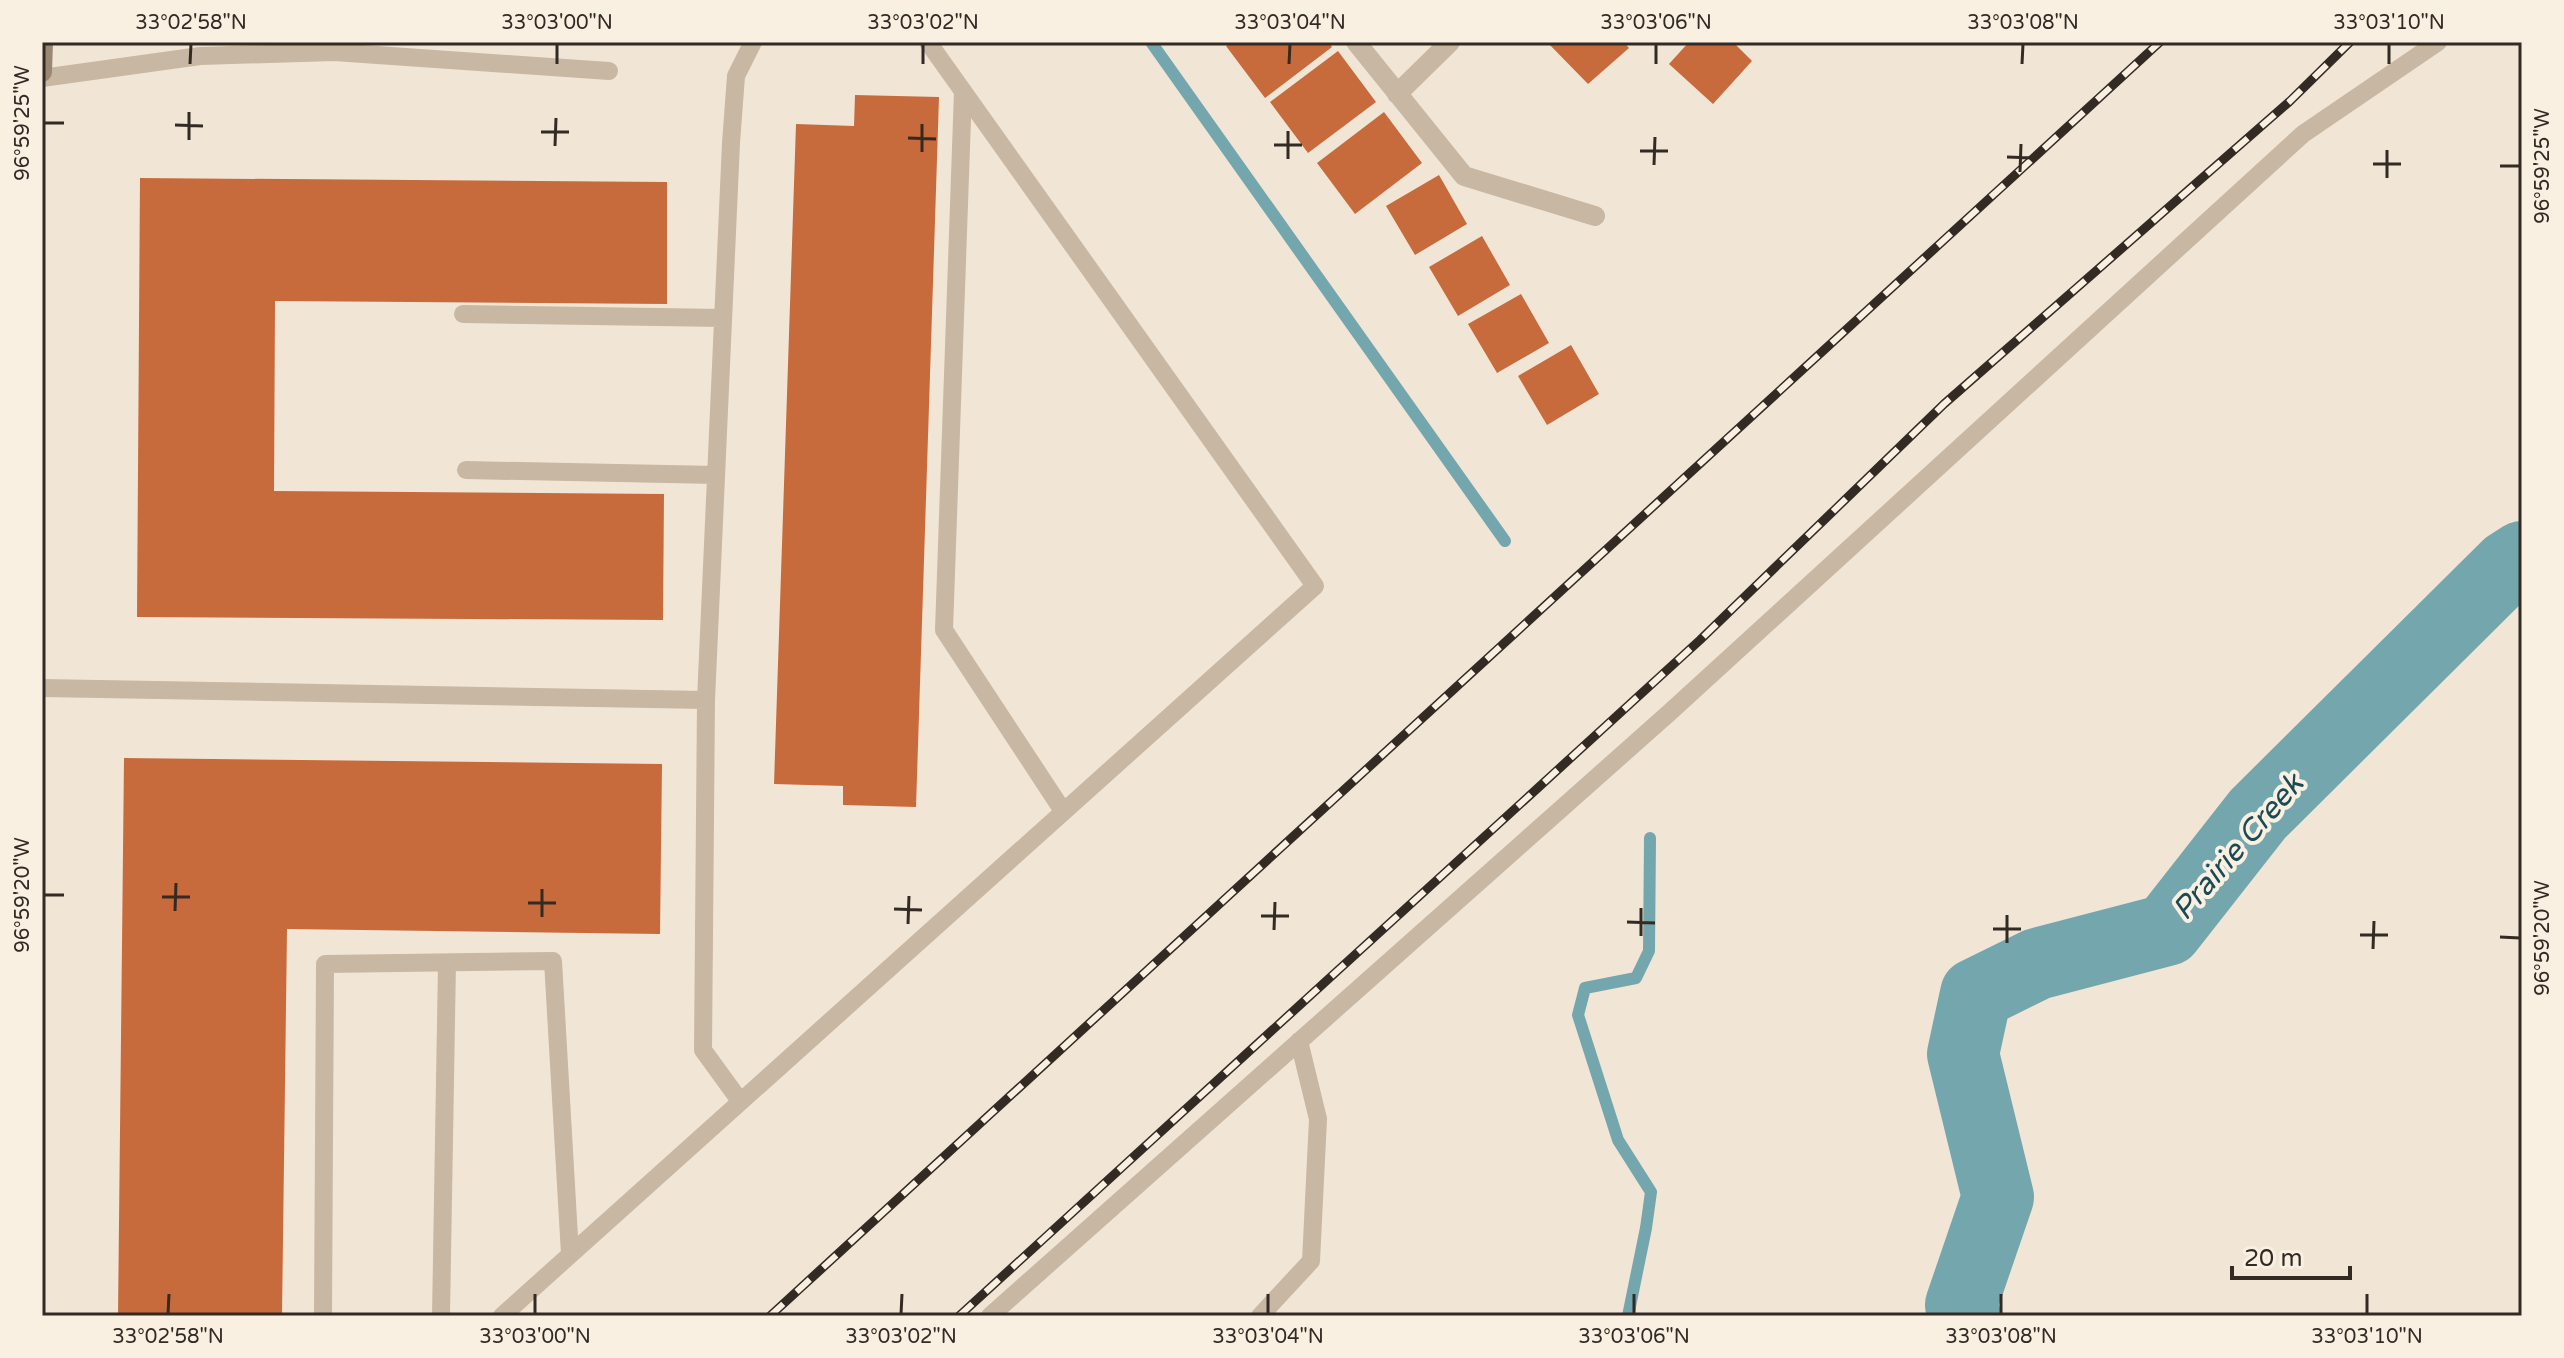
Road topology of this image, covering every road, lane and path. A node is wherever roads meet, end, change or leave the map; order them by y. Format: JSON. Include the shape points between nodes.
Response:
{"nodes":[{"id":1,"x":43,"y":42,"type":"edge"},
{"id":2,"x":753,"y":42,"type":"edge"},
{"id":3,"x":928,"y":42,"type":"edge"},
{"id":4,"x":1356,"y":42,"type":"edge"},
{"id":5,"x":1450,"y":42,"type":"edge"},
{"id":6,"x":2438,"y":42,"type":"edge"},
{"id":7,"x":609,"y":71,"type":"dead end"},
{"id":8,"x":42,"y":75,"type":"edge"},
{"id":9,"x":963,"y":91,"type":"junction"},
{"id":10,"x":1397,"y":94,"type":"junction"},
{"id":11,"x":1595,"y":216,"type":"dead end"},
{"id":12,"x":463,"y":314,"type":"dead end"},
{"id":13,"x":723,"y":318,"type":"junction"},
{"id":14,"x":466,"y":470,"type":"dead end"},
{"id":15,"x":716,"y":475,"type":"junction"},
{"id":16,"x":42,"y":688,"type":"edge"},
{"id":17,"x":706,"y":700,"type":"junction"},
{"id":18,"x":1063,"y":811,"type":"junction"},
{"id":19,"x":447,"y":963,"type":"junction"},
{"id":20,"x":1299,"y":1041,"type":"junction"},
{"id":21,"x":740,"y":1101,"type":"junction"},
{"id":22,"x":570,"y":1254,"type":"junction"},
{"id":23,"x":323,"y":1316,"type":"edge"},
{"id":24,"x":441,"y":1316,"type":"edge"},
{"id":25,"x":502,"y":1316,"type":"edge"},
{"id":26,"x":990,"y":1316,"type":"edge"},
{"id":27,"x":1260,"y":1316,"type":"edge"}],
"edges":[{"from":1,"to":8,"type":"street"},
{"from":2,"to":13,"type":"lane","via":[[736,76]]},
{"from":3,"to":9,"type":"lane"},
{"from":4,"to":10,"type":"street"},
{"from":5,"to":10,"type":"street"},
{"from":6,"to":20,"type":"lane","via":[[2303,134],[1669,713]]},
{"from":7,"to":8,"type":"lane","via":[[334,52],[200,56]]},
{"from":9,"to":18,"type":"lane","via":[[944,630]]},
{"from":9,"to":18,"type":"lane","via":[[1315,586]]},
{"from":10,"to":11,"type":"street","via":[[1464,176]]},
{"from":12,"to":13,"type":"lane"},
{"from":13,"to":15,"type":"lane"},
{"from":14,"to":15,"type":"lane"},
{"from":15,"to":17,"type":"lane"},
{"from":16,"to":17,"type":"lane"},
{"from":17,"to":21,"type":"lane","via":[[703,1050]]},
{"from":18,"to":21,"type":"lane"},
{"from":19,"to":22,"type":"lane","via":[[553,961]]},
{"from":19,"to":23,"type":"lane","via":[[325,964]]},
{"from":19,"to":24,"type":"lane"},
{"from":20,"to":26,"type":"lane"},
{"from":20,"to":27,"type":"lane","via":[[1318,1119],[1311,1261]]},
{"from":21,"to":22,"type":"lane"},
{"from":22,"to":25,"type":"lane"}]}
